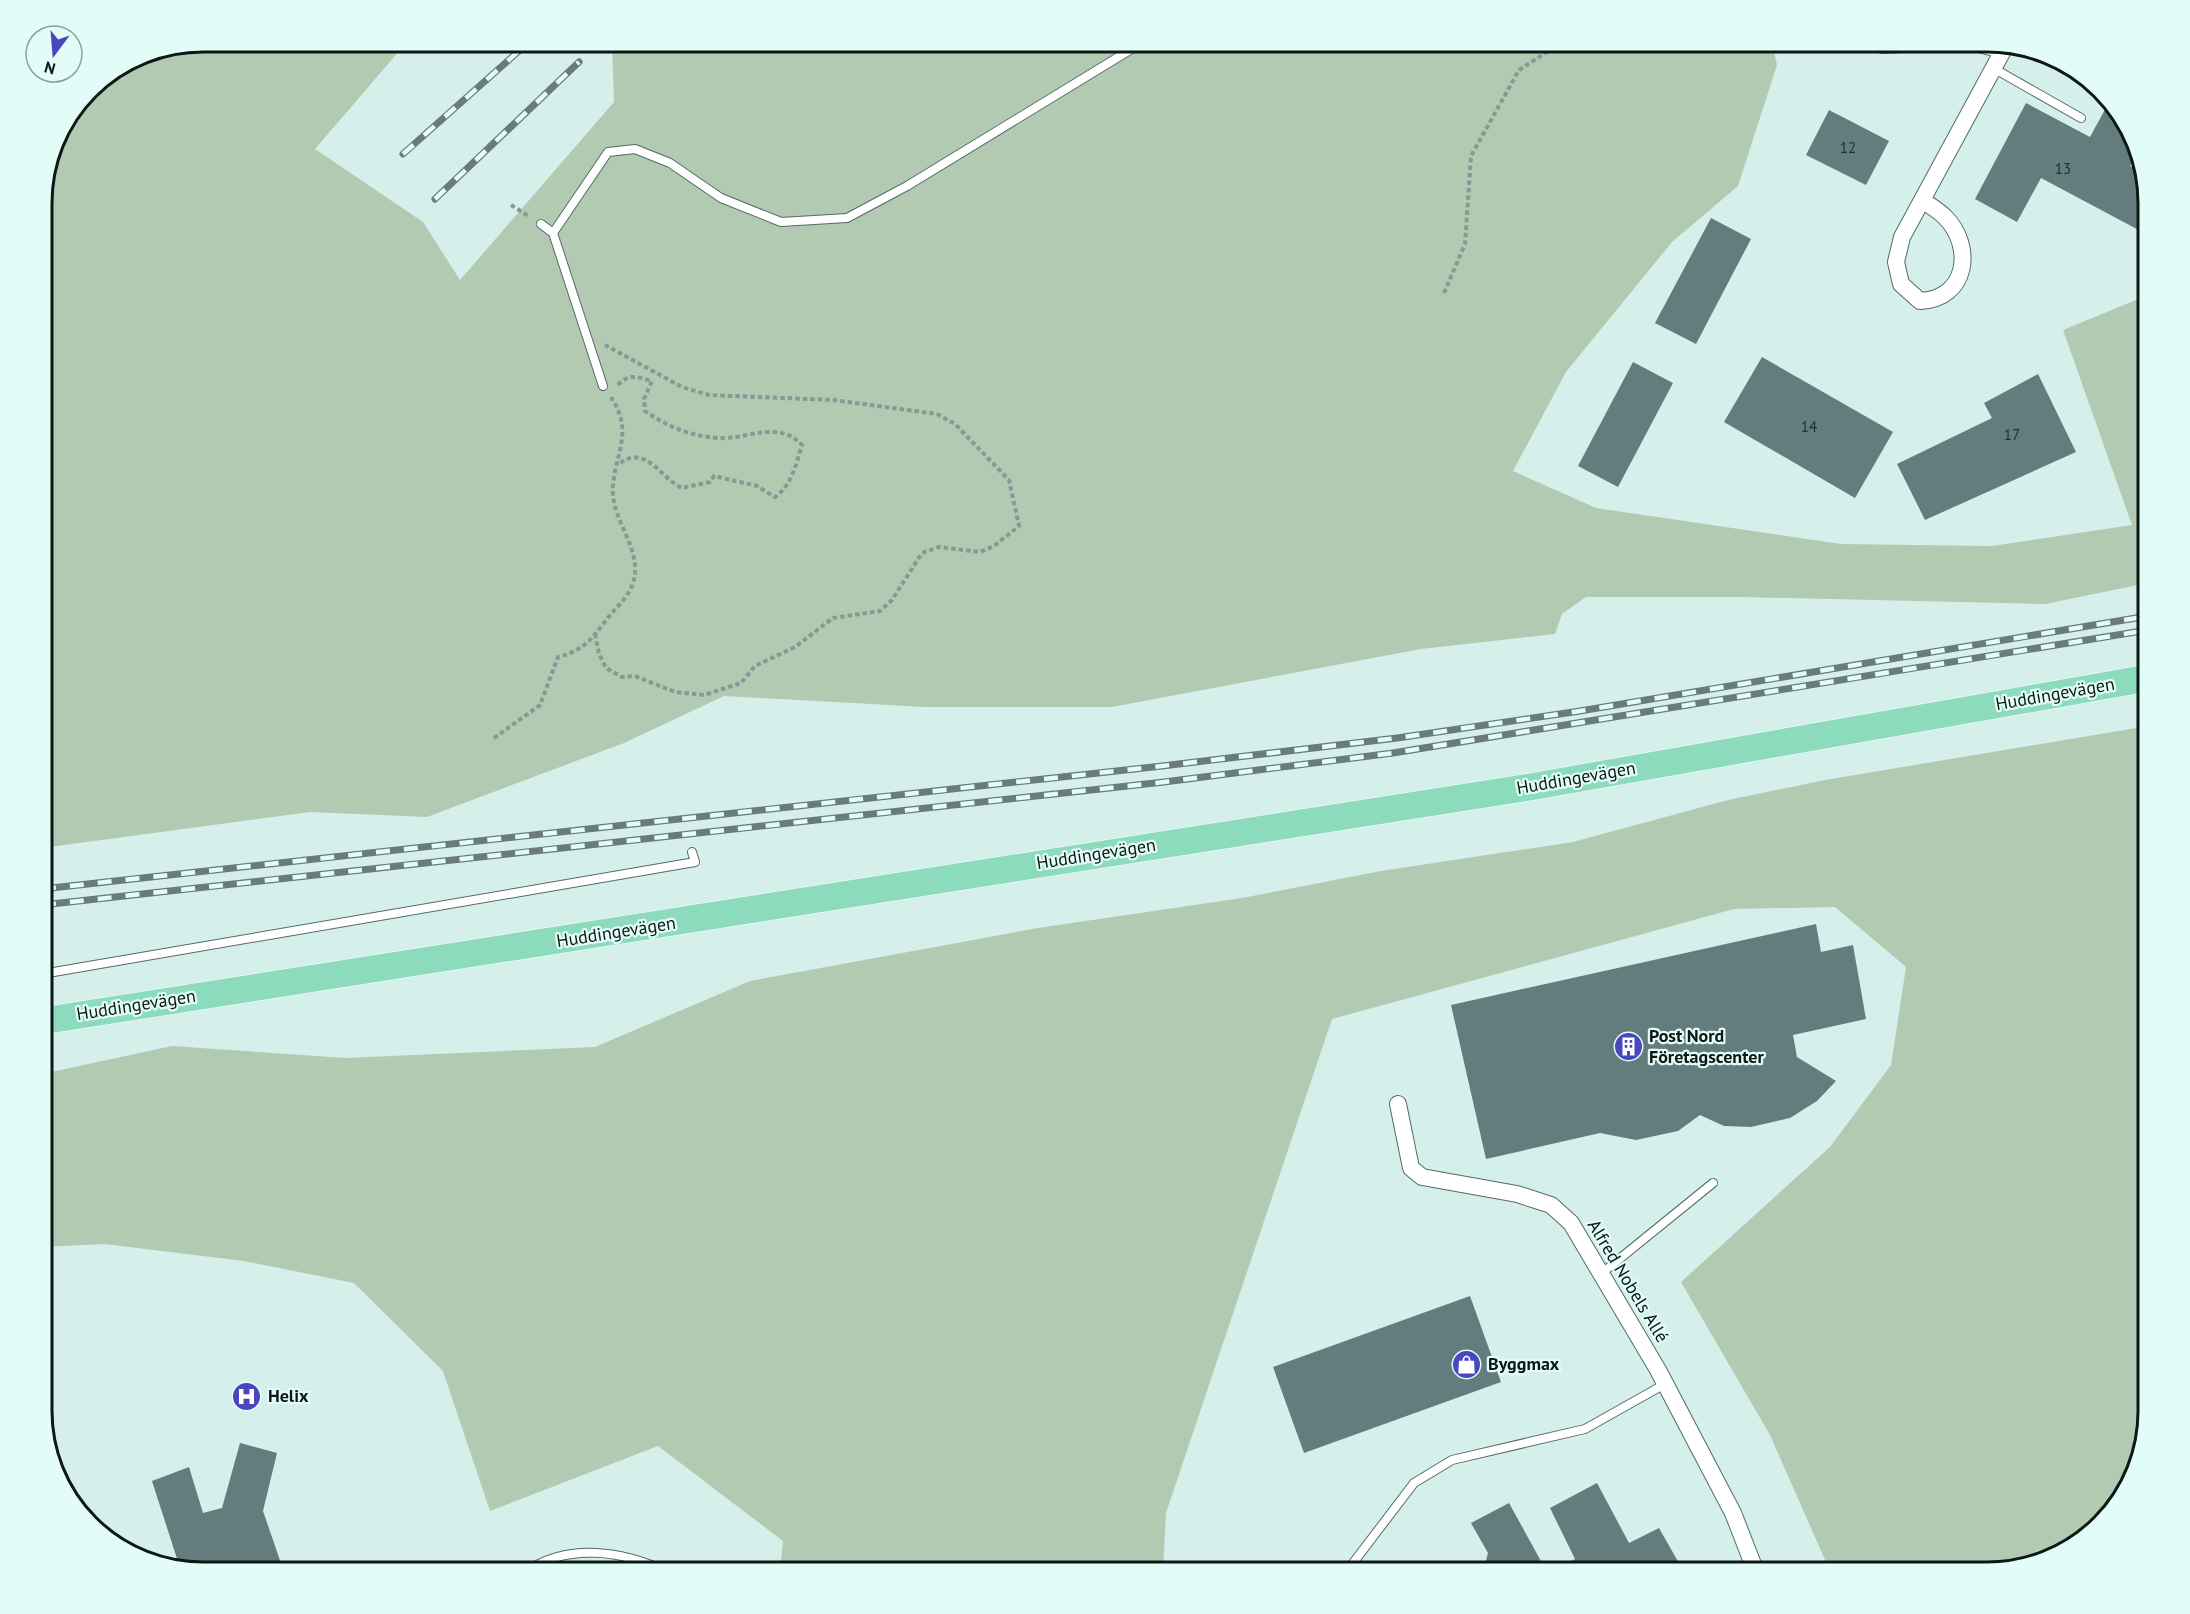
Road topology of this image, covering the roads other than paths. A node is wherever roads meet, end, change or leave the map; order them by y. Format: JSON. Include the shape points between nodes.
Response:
{"nodes":[{"id":1,"x":1125,"y":53,"type":"edge"},
{"id":2,"x":2000,"y":56,"type":"edge"},
{"id":3,"x":2081,"y":118,"type":"dead end"},
{"id":4,"x":1922,"y":200,"type":"junction"},
{"id":5,"x":541,"y":224,"type":"road end"},
{"id":6,"x":553,"y":233,"type":"junction"},
{"id":7,"x":606,"y":390,"type":"road end"},
{"id":8,"x":2138,"y":680,"type":"edge"},
{"id":9,"x":692,"y":852,"type":"dead end"},
{"id":10,"x":53,"y":972,"type":"edge"},
{"id":11,"x":53,"y":1019,"type":"edge"},
{"id":12,"x":1398,"y":1104,"type":"dead end"},
{"id":13,"x":1713,"y":1183,"type":"dead end"},
{"id":14,"x":1602,"y":1273,"type":"junction"},
{"id":15,"x":1665,"y":1384,"type":"junction"},
{"id":16,"x":545,"y":1562,"type":"edge"},
{"id":17,"x":646,"y":1562,"type":"edge"},
{"id":18,"x":1354,"y":1562,"type":"edge"},
{"id":19,"x":1752,"y":1562,"type":"edge"}],
"edges":[{"from":1,"to":6,"type":"lane","via":[[907,186],[847,218],[781,222],[721,198],[670,163],[635,149],[608,152]]},
{"from":2,"to":3,"type":"lane"},
{"from":2,"to":4,"type":"street"},
{"from":4,"to":4,"type":"street","via":[[1902,237],[1896,262],[1901,284],[1909,294],[1920,301],[1937,301],[1948,294],[1958,279],[1964,258],[1946,218]]},
{"from":5,"to":6,"type":"lane"},
{"from":6,"to":7,"type":"lane"},
{"from":8,"to":11,"type":"main road","name":"Huddingevägen","via":[[1530,787]]},
{"from":9,"to":10,"type":"lane","via":[[695,862]]},
{"from":12,"to":14,"type":"street","name":"Alfred Nobels Allé","via":[[1411,1168],[1422,1177],[1517,1194],[1551,1205],[1571,1223]]},
{"from":13,"to":14,"type":"lane"},
{"from":14,"to":15,"type":"street","name":"Alfred Nobels Allé"},
{"from":15,"to":18,"type":"lane","via":[[1585,1429],[1452,1460],[1414,1483]]},
{"from":15,"to":19,"type":"street","name":"Alfred Nobels Allé","via":[[1733,1513]]},
{"from":16,"to":17,"type":"lane","via":[[565,1555],[604,1551]]}]}
